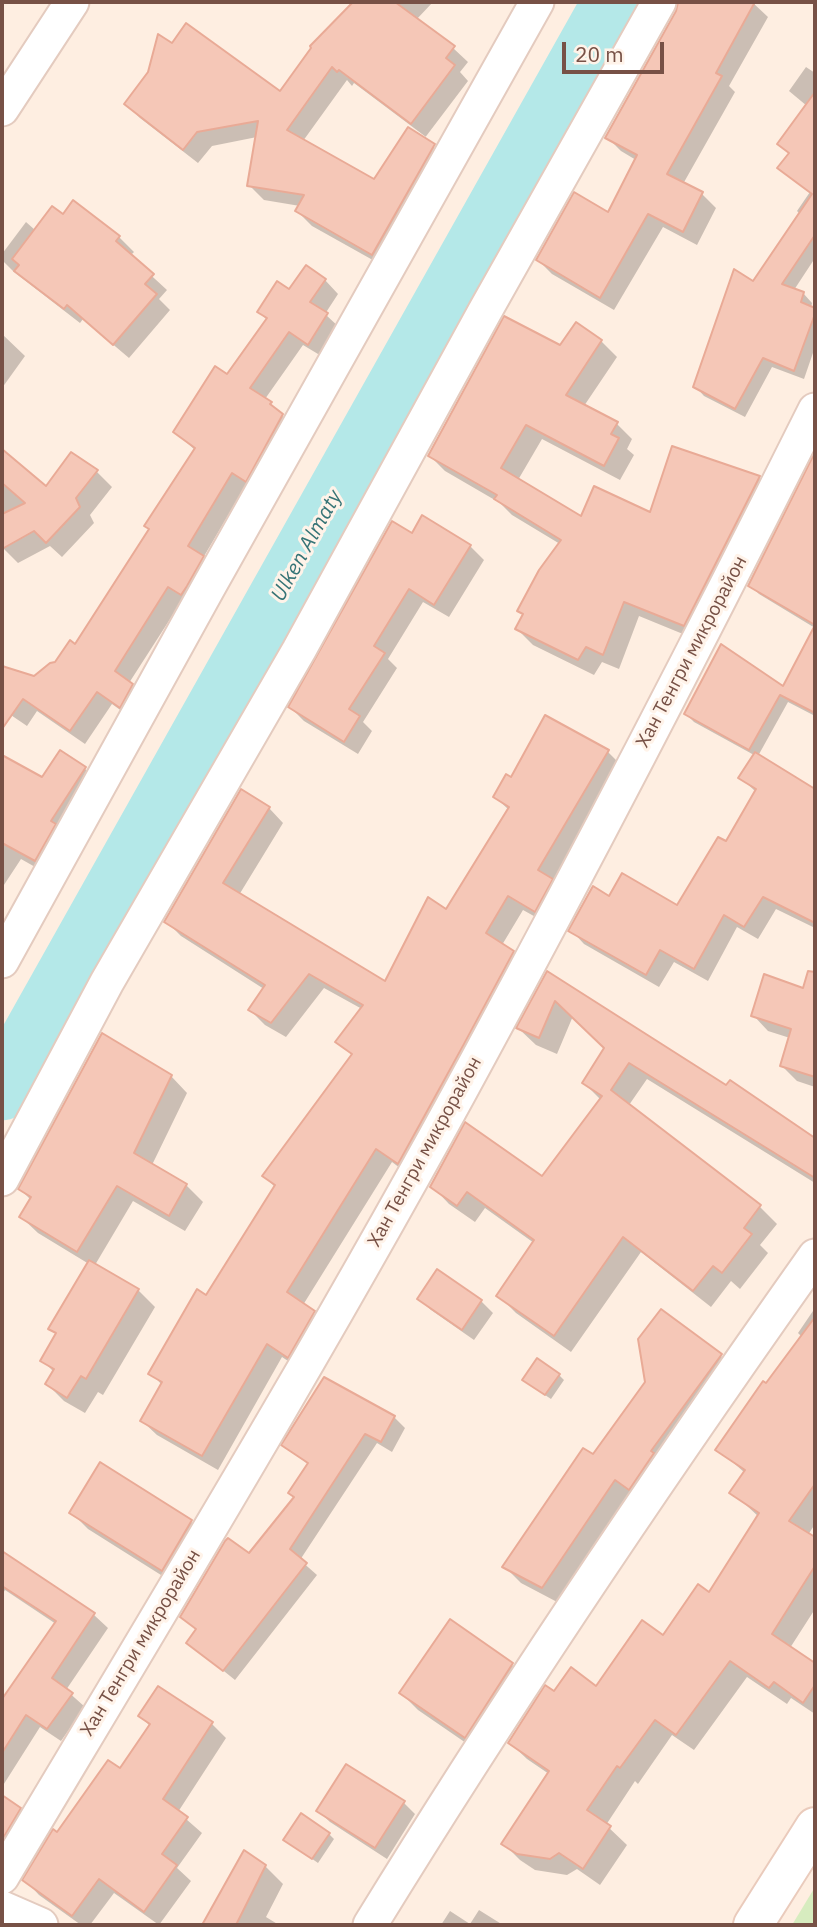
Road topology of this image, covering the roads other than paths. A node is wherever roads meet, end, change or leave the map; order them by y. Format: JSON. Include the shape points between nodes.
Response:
{"nodes":[{"id":1,"x":72,"y":2,"type":"edge"},
{"id":2,"x":537,"y":2,"type":"edge"},
{"id":3,"x":659,"y":2,"type":"edge"},
{"id":4,"x":2,"y":109,"type":"edge"},
{"id":5,"x":815,"y":410,"type":"edge"},
{"id":6,"x":2,"y":961,"type":"edge"},
{"id":7,"x":2,"y":1179,"type":"edge"},
{"id":8,"x":815,"y":1256,"type":"edge"},
{"id":9,"x":815,"y":1827,"type":"edge"},
{"id":10,"x":2,"y":1877,"type":"edge"},
{"id":11,"x":2,"y":1908,"type":"edge"},
{"id":12,"x":41,"y":1925,"type":"edge"},
{"id":13,"x":370,"y":1925,"type":"edge"},
{"id":14,"x":753,"y":1925,"type":"edge"}],
"edges":[{"from":1,"to":4,"type":"street"},
{"from":2,"to":6,"type":"street"},
{"from":3,"to":7,"type":"street","via":[[301,647],[107,982]]},
{"from":5,"to":10,"type":"street","name":"Хан Тенгри микрорайон","via":[[480,1055],[253,1457]]},
{"from":8,"to":13,"type":"street","via":[[675,1456],[448,1797]]},
{"from":9,"to":14,"type":"main road"},
{"from":11,"to":12,"type":"street"}]}
